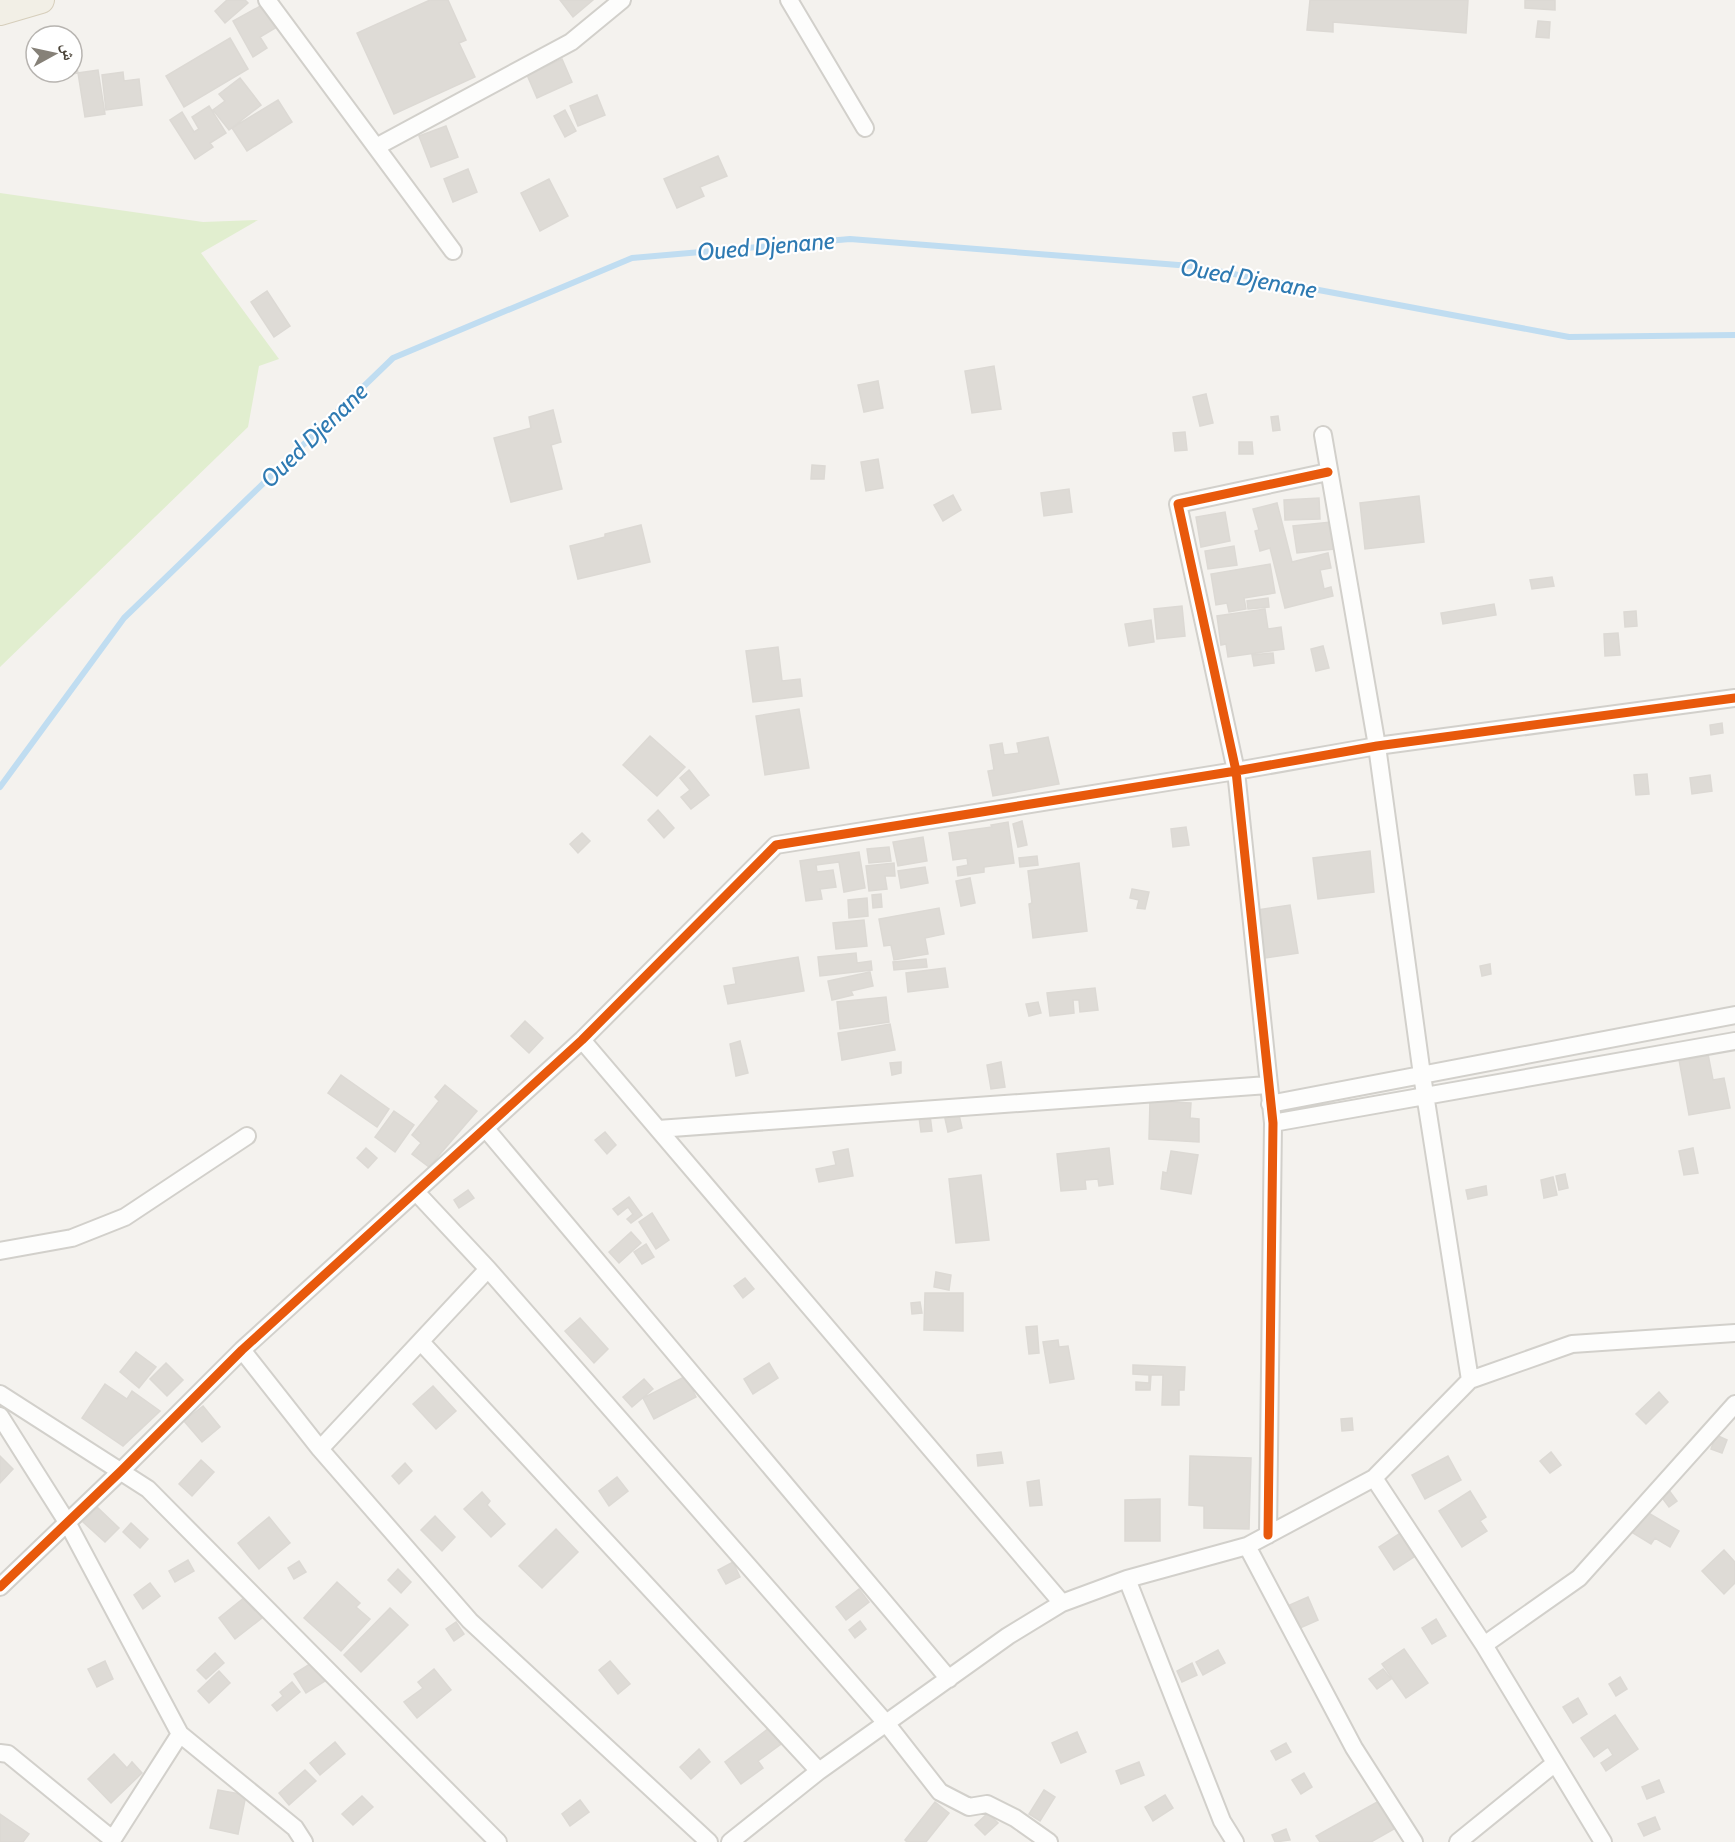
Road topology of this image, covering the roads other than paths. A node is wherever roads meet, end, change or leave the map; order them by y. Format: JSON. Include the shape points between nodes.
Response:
{"nodes":[{"id":1,"x":41,"y":0,"type":"edge"},
{"id":2,"x":267,"y":0,"type":"edge"},
{"id":3,"x":622,"y":0,"type":"edge"},
{"id":4,"x":789,"y":0,"type":"edge"},
{"id":5,"x":0,"y":12,"type":"edge"},
{"id":6,"x":865,"y":128,"type":"dead end"},
{"id":7,"x":376,"y":147,"type":"junction"},
{"id":8,"x":453,"y":251,"type":"dead end"},
{"id":9,"x":1323,"y":435,"type":"dead end"},
{"id":10,"x":1328,"y":472,"type":"junction"},
{"id":11,"x":1735,"y":698,"type":"edge"},
{"id":12,"x":1377,"y":746,"type":"junction"},
{"id":13,"x":1236,"y":771,"type":"junction"},
{"id":14,"x":1735,"y":1015,"type":"edge"},
{"id":15,"x":582,"y":1040,"type":"junction"},
{"id":16,"x":1735,"y":1041,"type":"edge"},
{"id":17,"x":1422,"y":1075,"type":"junction"},
{"id":18,"x":1268,"y":1085,"type":"junction"},
{"id":19,"x":1425,"y":1096,"type":"junction"},
{"id":20,"x":1270,"y":1104,"type":"junction"},
{"id":21,"x":1273,"y":1123,"type":"junction"},
{"id":22,"x":486,"y":1129,"type":"junction"},
{"id":23,"x":658,"y":1129,"type":"junction"},
{"id":24,"x":248,"y":1136,"type":"dead end"},
{"id":25,"x":416,"y":1192,"type":"junction"},
{"id":26,"x":0,"y":1251,"type":"edge"},
{"id":27,"x":488,"y":1269,"type":"junction"},
{"id":28,"x":1735,"y":1333,"type":"edge"},
{"id":29,"x":421,"y":1342,"type":"junction"},
{"id":30,"x":242,"y":1350,"type":"junction"},
{"id":31,"x":1470,"y":1380,"type":"junction"},
{"id":32,"x":0,"y":1394,"type":"edge"},
{"id":33,"x":1735,"y":1404,"type":"edge"},
{"id":34,"x":0,"y":1416,"type":"edge"},
{"id":35,"x":320,"y":1449,"type":"junction"},
{"id":36,"x":121,"y":1471,"type":"junction"},
{"id":37,"x":1374,"y":1478,"type":"junction"},
{"id":38,"x":67,"y":1522,"type":"junction"},
{"id":39,"x":1268,"y":1535,"type":"junction"},
{"id":40,"x":1247,"y":1546,"type":"junction"},
{"id":41,"x":1127,"y":1579,"type":"junction"},
{"id":42,"x":0,"y":1587,"type":"edge"},
{"id":43,"x":1062,"y":1603,"type":"junction"},
{"id":44,"x":1484,"y":1645,"type":"junction"},
{"id":45,"x":949,"y":1678,"type":"junction"},
{"id":46,"x":886,"y":1723,"type":"junction"},
{"id":47,"x":180,"y":1734,"type":"junction"},
{"id":48,"x":0,"y":1753,"type":"edge"},
{"id":49,"x":1554,"y":1764,"type":"junction"},
{"id":50,"x":819,"y":1771,"type":"junction"},
{"id":51,"x":111,"y":1841,"type":"edge"},
{"id":52,"x":304,"y":1842,"type":"edge"},
{"id":53,"x":498,"y":1842,"type":"edge"},
{"id":54,"x":709,"y":1842,"type":"edge"},
{"id":55,"x":730,"y":1842,"type":"edge"},
{"id":56,"x":1049,"y":1842,"type":"edge"},
{"id":57,"x":1235,"y":1842,"type":"edge"},
{"id":58,"x":1414,"y":1842,"type":"edge"},
{"id":59,"x":1458,"y":1842,"type":"edge"},
{"id":60,"x":1603,"y":1842,"type":"edge"}],
"edges":[{"from":1,"to":5,"type":"main road"},
{"from":2,"to":7,"type":"street"},
{"from":3,"to":7,"type":"street","via":[[571,42]]},
{"from":4,"to":6,"type":"street"},
{"from":7,"to":8,"type":"street"},
{"from":9,"to":10,"type":"street"},
{"from":10,"to":12,"type":"street"},
{"from":10,"to":13,"type":"street","via":[[1178,504]]},
{"from":11,"to":12,"type":"street"},
{"from":12,"to":13,"type":"street"},
{"from":12,"to":17,"type":"street"},
{"from":13,"to":15,"type":"street","via":[[776,845]]},
{"from":13,"to":18,"type":"street"},
{"from":14,"to":17,"type":"street"},
{"from":15,"to":22,"type":"street"},
{"from":15,"to":23,"type":"street"},
{"from":16,"to":19,"type":"street"},
{"from":17,"to":19,"type":"street"},
{"from":17,"to":20,"type":"street"},
{"from":18,"to":20,"type":"street"},
{"from":18,"to":23,"type":"street"},
{"from":19,"to":21,"type":"street"},
{"from":19,"to":31,"type":"street"},
{"from":20,"to":21,"type":"street"},
{"from":21,"to":39,"type":"street"},
{"from":22,"to":25,"type":"street"},
{"from":22,"to":45,"type":"street"},
{"from":23,"to":43,"type":"street"},
{"from":24,"to":26,"type":"street","via":[[125,1217],[72,1239]]},
{"from":25,"to":27,"type":"street"},
{"from":25,"to":30,"type":"street"},
{"from":27,"to":29,"type":"street"},
{"from":27,"to":46,"type":"street"},
{"from":28,"to":31,"type":"street","via":[[1572,1344]]},
{"from":29,"to":35,"type":"street"},
{"from":29,"to":50,"type":"street"},
{"from":30,"to":35,"type":"street"},
{"from":30,"to":36,"type":"street"},
{"from":31,"to":37,"type":"street"},
{"from":32,"to":36,"type":"street"},
{"from":33,"to":44,"type":"street","via":[[1579,1578]]},
{"from":34,"to":38,"type":"street"},
{"from":35,"to":54,"type":"street","via":[[470,1621]]},
{"from":36,"to":38,"type":"street"},
{"from":36,"to":53,"type":"street","via":[[148,1489]]},
{"from":37,"to":39,"type":"street"},
{"from":37,"to":44,"type":"street"},
{"from":38,"to":42,"type":"street"},
{"from":38,"to":47,"type":"street"},
{"from":39,"to":40,"type":"street"},
{"from":40,"to":41,"type":"street"},
{"from":40,"to":58,"type":"street","via":[[1354,1748]]},
{"from":41,"to":43,"type":"street"},
{"from":41,"to":57,"type":"street","via":[[1222,1821]]},
{"from":43,"to":45,"type":"street"},
{"from":44,"to":49,"type":"street"},
{"from":45,"to":46,"type":"street"},
{"from":46,"to":50,"type":"street"},
{"from":46,"to":56,"type":"street","via":[[940,1792],[969,1806],[987,1804]]},
{"from":47,"to":51,"type":"street"},
{"from":47,"to":52,"type":"street","via":[[295,1828]]},
{"from":48,"to":51,"type":"street","via":[[8,1754]]},
{"from":49,"to":59,"type":"street"},
{"from":49,"to":60,"type":"street"},
{"from":50,"to":55,"type":"street"}]}
